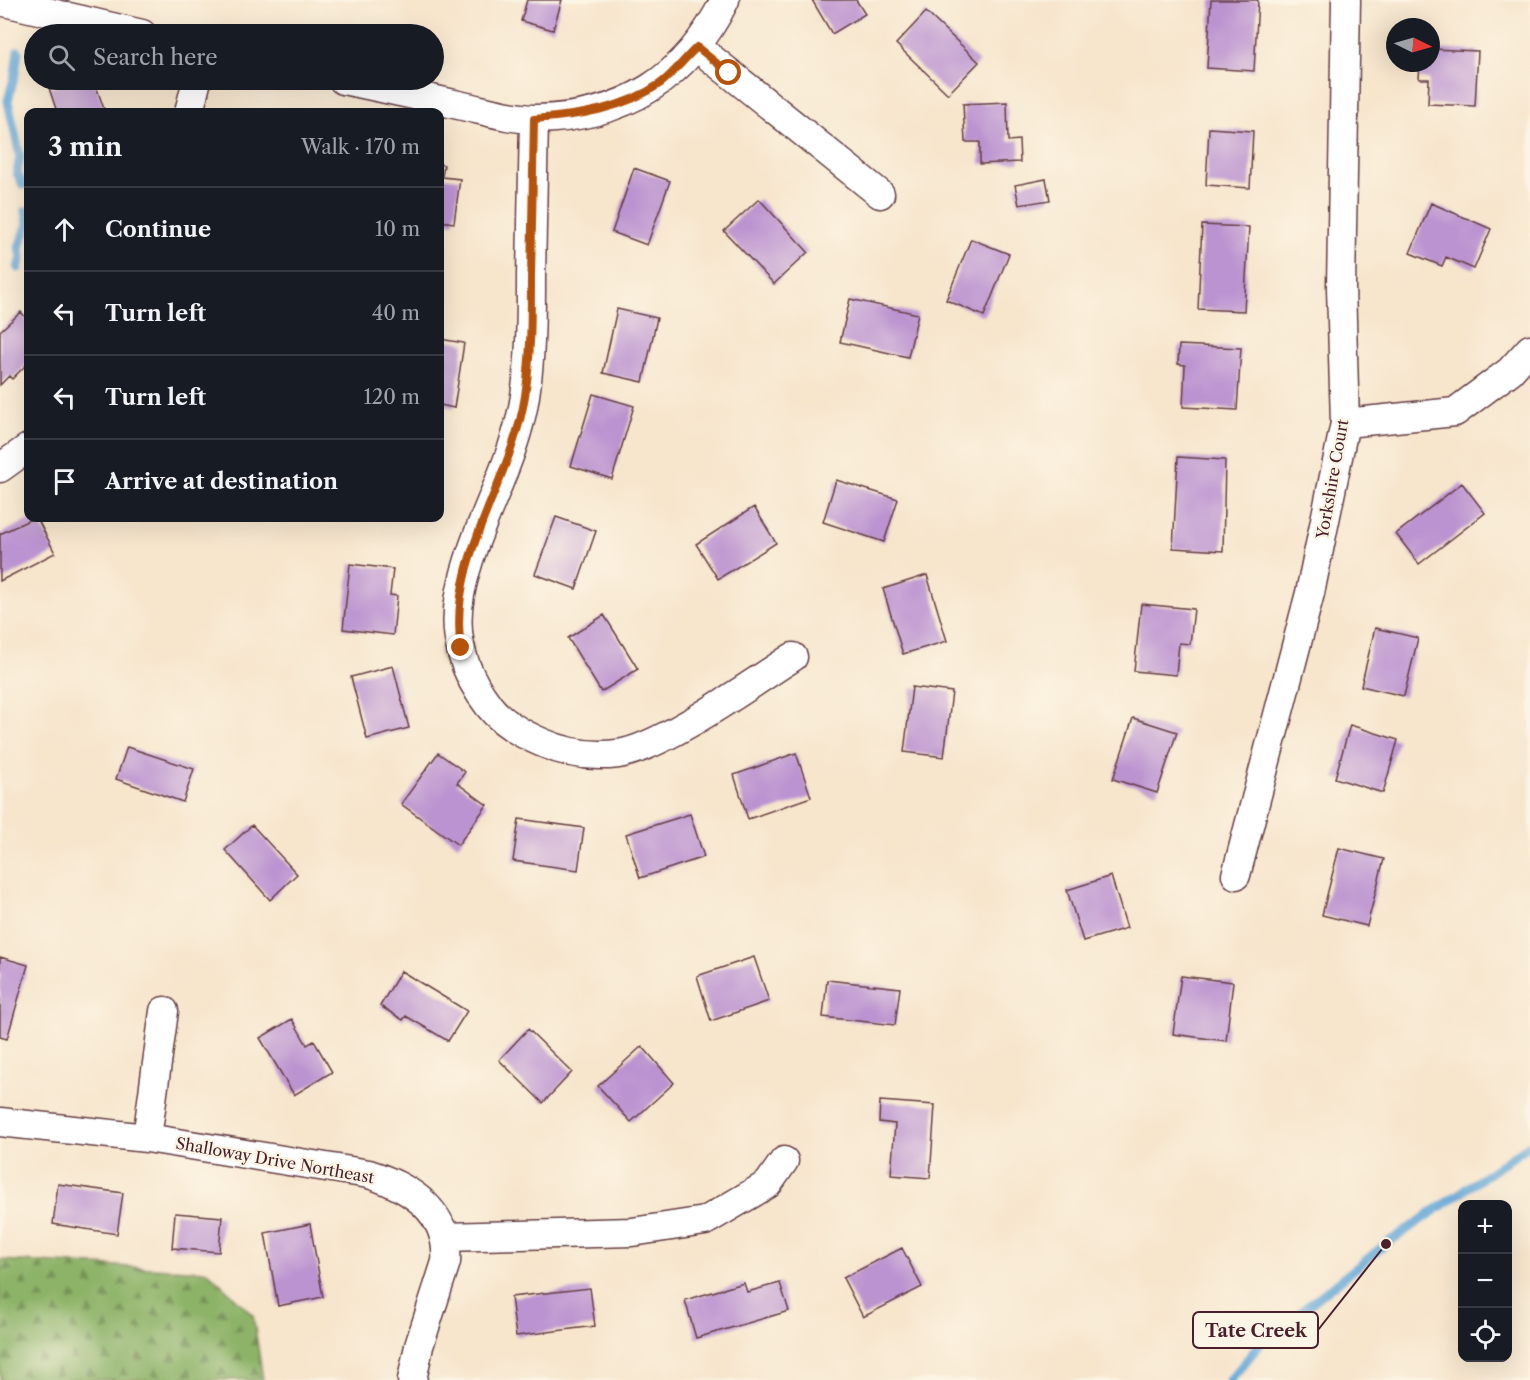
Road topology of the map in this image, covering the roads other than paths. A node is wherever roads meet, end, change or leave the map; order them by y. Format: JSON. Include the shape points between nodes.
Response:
{"nodes":[{"id":1,"x":725,"y":0,"type":"edge"},
{"id":2,"x":1346,"y":0,"type":"edge"},
{"id":3,"x":0,"y":1,"type":"edge"},
{"id":4,"x":99,"y":24,"type":"edge"},
{"id":5,"x":697,"y":47,"type":"junction"},
{"id":6,"x":194,"y":90,"type":"edge"},
{"id":7,"x":392,"y":90,"type":"edge"},
{"id":8,"x":190,"y":108,"type":"edge"},
{"id":9,"x":534,"y":119,"type":"junction"},
{"id":10,"x":880,"y":194,"type":"dead end"},
{"id":11,"x":1530,"y":349,"type":"edge"},
{"id":12,"x":1345,"y":423,"type":"junction"},
{"id":13,"x":24,"y":451,"type":"edge"},
{"id":14,"x":0,"y":468,"type":"edge"},
{"id":15,"x":793,"y":657,"type":"dead end"},
{"id":16,"x":1236,"y":875,"type":"dead end"},
{"id":17,"x":164,"y":1011,"type":"dead end"},
{"id":18,"x":0,"y":1122,"type":"edge"},
{"id":19,"x":147,"y":1138,"type":"junction"},
{"id":20,"x":784,"y":1161,"type":"dead end"},
{"id":21,"x":446,"y":1237,"type":"junction"},
{"id":22,"x":412,"y":1380,"type":"edge"}],
"edges":[{"from":1,"to":5,"type":"street"},
{"from":2,"to":12,"type":"street","name":"Yorkshire Court","via":[[1341,287]]},
{"from":3,"to":4,"type":"street"},
{"from":5,"to":9,"type":"street","via":[[662,82],[626,102],[572,117]]},
{"from":5,"to":10,"type":"street"},
{"from":6,"to":8,"type":"street"},
{"from":7,"to":9,"type":"street"},
{"from":9,"to":15,"type":"street","via":[[530,352],[525,397],[509,454],[470,553],[459,597],[458,632],[463,665],[492,711],[525,736],[560,750],[619,754],[647,744]]},
{"from":11,"to":12,"type":"street","via":[[1510,371],[1455,412]]},
{"from":12,"to":16,"type":"street","name":"Yorkshire Court","via":[[1310,593]]},
{"from":13,"to":14,"type":"street"},
{"from":17,"to":19,"type":"street"},
{"from":18,"to":19,"type":"street","name":"Shalloway Drive Northeast"},
{"from":19,"to":21,"type":"street","name":"Shalloway Drive Northeast","via":[[369,1174],[390,1181],[422,1201]]},
{"from":20,"to":21,"type":"street","via":[[768,1184],[705,1221],[632,1232]]},
{"from":21,"to":22,"type":"street","via":[[446,1262]]}]}
